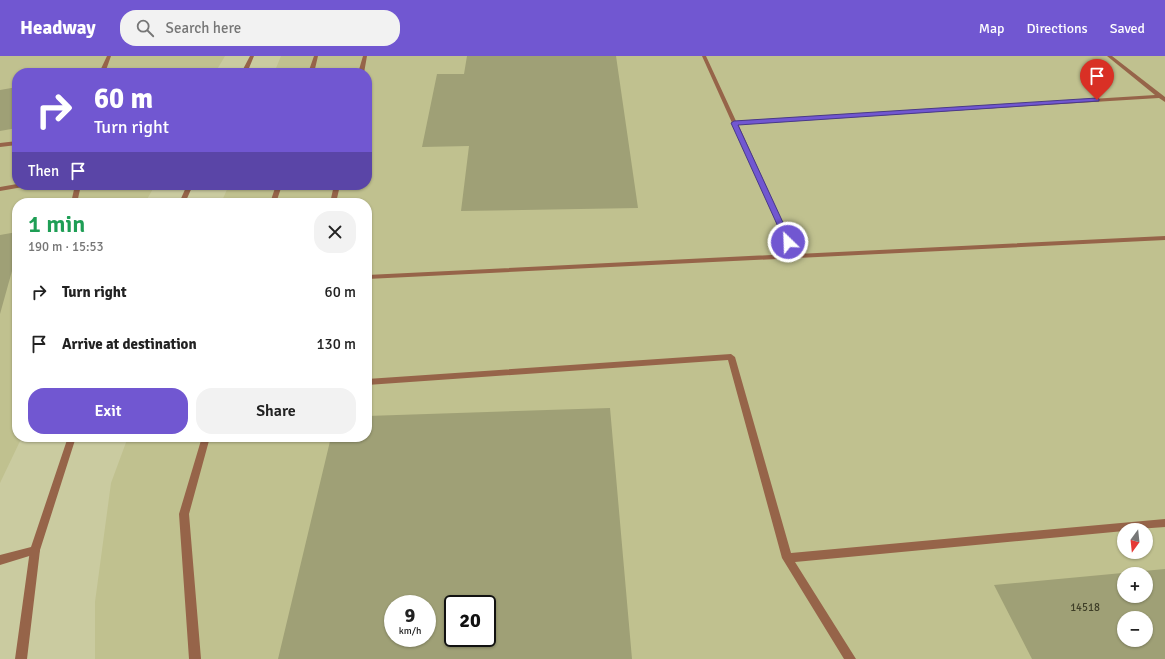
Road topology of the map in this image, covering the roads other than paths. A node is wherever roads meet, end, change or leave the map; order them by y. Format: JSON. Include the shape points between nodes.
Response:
{"nodes":[{"id":1,"x":109,"y":56,"type":"edge"},
{"id":2,"x":252,"y":56,"type":"edge"},
{"id":3,"x":316,"y":56,"type":"edge"},
{"id":4,"x":365,"y":56,"type":"edge"},
{"id":5,"x":704,"y":56,"type":"edge"},
{"id":6,"x":1109,"y":56,"type":"edge"},
{"id":7,"x":104,"y":68,"type":"edge"},
{"id":8,"x":246,"y":68,"type":"edge"},
{"id":9,"x":312,"y":68,"type":"edge"},
{"id":10,"x":362,"y":68,"type":"edge"},
{"id":11,"x":1160,"y":96,"type":"junction"},
{"id":12,"x":1165,"y":100,"type":"edge"},
{"id":13,"x":734,"y":123,"type":"junction"},
{"id":14,"x":12,"y":144,"type":"edge"},
{"id":15,"x":0,"y":145,"type":"edge"},
{"id":16,"x":12,"y":187,"type":"edge"},
{"id":17,"x":0,"y":189,"type":"edge"},
{"id":18,"x":1165,"y":238,"type":"edge"},
{"id":19,"x":795,"y":256,"type":"junction"},
{"id":20,"x":372,"y":277,"type":"edge"},
{"id":21,"x":372,"y":382,"type":"edge"},
{"id":22,"x":70,"y":442,"type":"edge"},
{"id":23,"x":205,"y":442,"type":"edge"},
{"id":24,"x":1165,"y":523,"type":"edge"},
{"id":25,"x":35,"y":550,"type":"junction"},
{"id":26,"x":787,"y":558,"type":"junction"},
{"id":27,"x":0,"y":560,"type":"edge"},
{"id":28,"x":21,"y":659,"type":"edge"},
{"id":29,"x":195,"y":659,"type":"edge"},
{"id":30,"x":850,"y":659,"type":"edge"}],
"edges":[{"from":1,"to":7,"type":"street"},
{"from":2,"to":8,"type":"street"},
{"from":3,"to":9,"type":"street"},
{"from":4,"to":10,"type":"street"},
{"from":5,"to":13,"type":"street"},
{"from":6,"to":11,"type":"street"},
{"from":11,"to":12,"type":"street"},
{"from":11,"to":13,"type":"street"},
{"from":13,"to":19,"type":"street"},
{"from":14,"to":15,"type":"street"},
{"from":16,"to":17,"type":"street"},
{"from":18,"to":19,"type":"street"},
{"from":19,"to":20,"type":"street"},
{"from":21,"to":26,"type":"street","via":[[731,357]]},
{"from":22,"to":25,"type":"street"},
{"from":23,"to":29,"type":"street","via":[[184,514]]},
{"from":24,"to":26,"type":"street"},
{"from":25,"to":27,"type":"street"},
{"from":25,"to":28,"type":"street"},
{"from":26,"to":30,"type":"street"}]}
